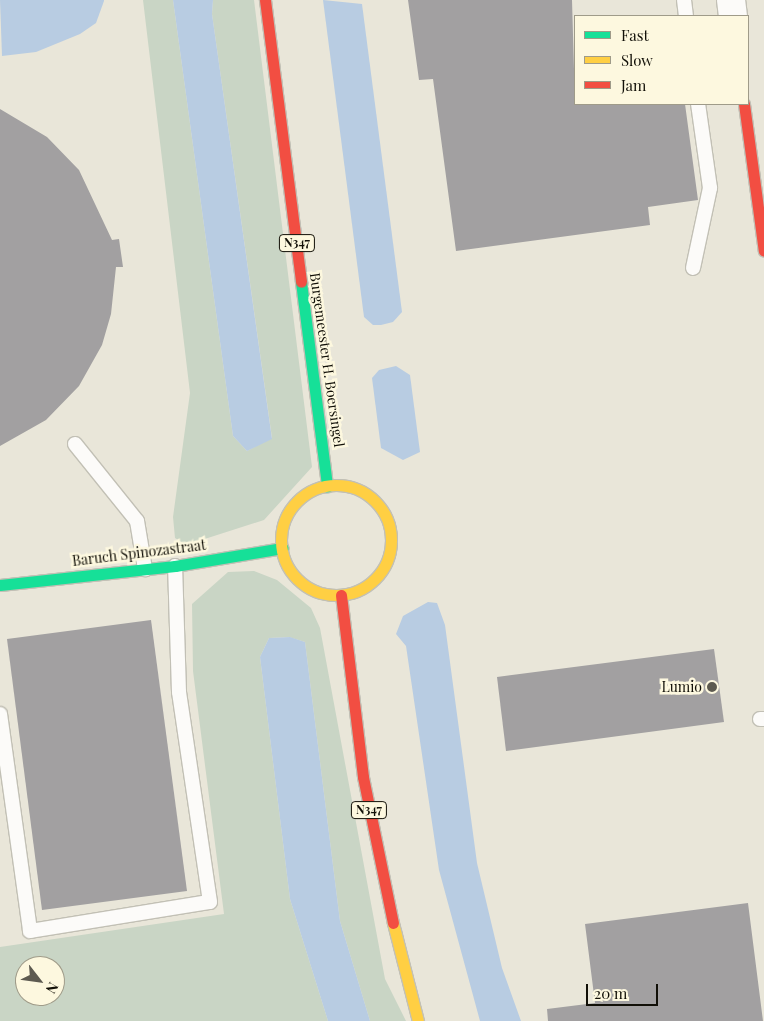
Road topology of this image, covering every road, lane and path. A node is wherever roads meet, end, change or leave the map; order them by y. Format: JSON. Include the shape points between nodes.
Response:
{"nodes":[{"id":1,"x":265,"y":0,"type":"edge"},
{"id":2,"x":684,"y":0,"type":"edge"},
{"id":3,"x":731,"y":0,"type":"edge"},
{"id":4,"x":686,"y":15,"type":"edge"},
{"id":5,"x":732,"y":15,"type":"edge"},
{"id":6,"x":698,"y":105,"type":"edge"},
{"id":7,"x":744,"y":105,"type":"edge"},
{"id":8,"x":764,"y":251,"type":"edge"},
{"id":9,"x":692,"y":268,"type":"dead end"},
{"id":10,"x":75,"y":444,"type":"dead end"},
{"id":11,"x":328,"y":486,"type":"junction"},
{"id":12,"x":282,"y":548,"type":"junction"},
{"id":13,"x":174,"y":566,"type":"junction"},
{"id":14,"x":145,"y":569,"type":"junction"},
{"id":15,"x":0,"y":585,"type":"edge"},
{"id":16,"x":341,"y":595,"type":"junction"},
{"id":17,"x":0,"y":714,"type":"edge"},
{"id":18,"x":418,"y":1021,"type":"edge"}],
"edges":[{"from":1,"to":11,"type":"main road","name":"Burgemeester H. Boersingel","number":"N347"},
{"from":2,"to":4,"type":"lane"},
{"from":3,"to":5,"type":"street"},
{"from":6,"to":9,"type":"lane","via":[[710,188]]},
{"from":7,"to":8,"type":"main road"},
{"from":10,"to":14,"type":"lane","via":[[137,521]]},
{"from":11,"to":12,"type":"main road","via":[[302,497],[292,508],[282,534]]},
{"from":11,"to":16,"type":"main road","via":[[353,488],[369,497],[382,510],[391,534],[382,570],[364,588]]},
{"from":12,"to":13,"type":"main road","name":"Baruch Spinozastraat"},
{"from":12,"to":16,"type":"main road","via":[[302,584]]},
{"from":13,"to":14,"type":"main road","name":"Baruch Spinozastraat"},
{"from":13,"to":17,"type":"lane","via":[[179,692],[210,902],[30,931]]},
{"from":14,"to":15,"type":"main road","name":"Baruch Spinozastraat"},
{"from":16,"to":18,"type":"main road","number":"N347","via":[[363,777],[384,888]]}]}
